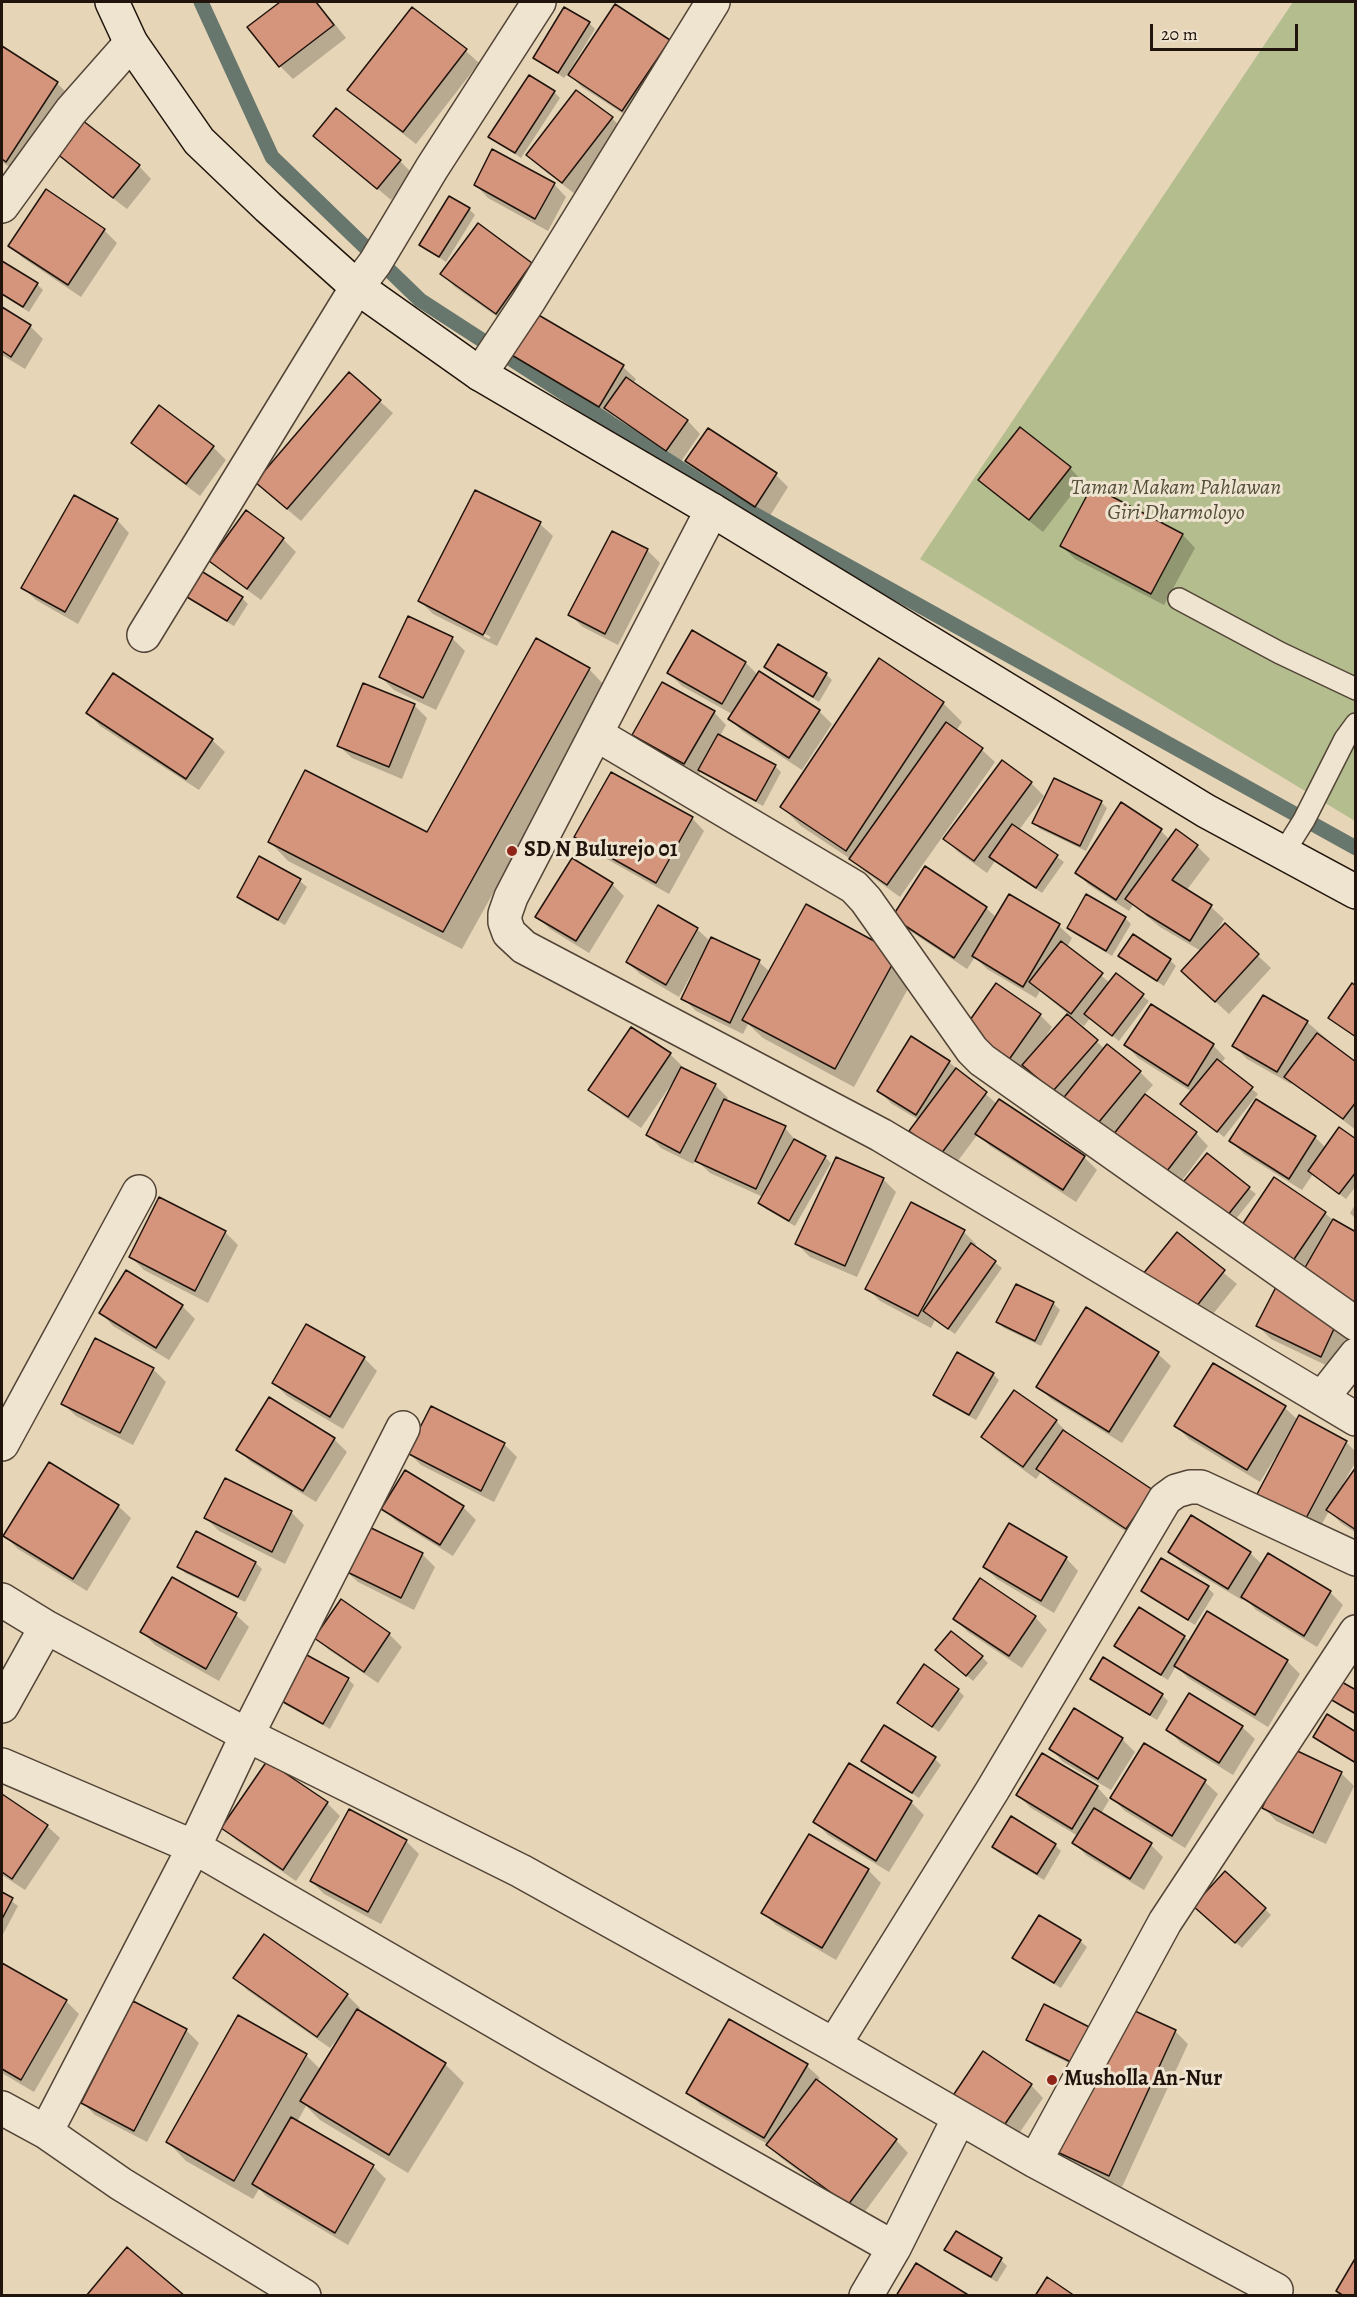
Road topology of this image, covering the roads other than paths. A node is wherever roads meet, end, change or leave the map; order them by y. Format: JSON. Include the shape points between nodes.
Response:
{"nodes":[{"id":1,"x":112,"y":2,"type":"edge"},
{"id":2,"x":539,"y":2,"type":"edge"},
{"id":3,"x":713,"y":2,"type":"edge"},
{"id":4,"x":131,"y":43,"type":"junction"},
{"id":5,"x":2,"y":206,"type":"edge"},
{"id":6,"x":366,"y":275,"type":"junction"},
{"id":7,"x":488,"y":363,"type":"junction"},
{"id":8,"x":712,"y":510,"type":"junction"},
{"id":9,"x":1179,"y":599,"type":"dead end"},
{"id":10,"x":144,"y":635,"type":"dead end"},
{"id":11,"x":1356,"y":689,"type":"edge"},
{"id":12,"x":1350,"y":732,"type":"edge"},
{"id":13,"x":596,"y":734,"type":"junction"},
{"id":14,"x":1284,"y":852,"type":"junction"},
{"id":15,"x":1356,"y":892,"type":"edge"},
{"id":16,"x":139,"y":1192,"type":"dead end"},
{"id":17,"x":1356,"y":1324,"type":"edge"},
{"id":18,"x":1356,"y":1356,"type":"edge"},
{"id":19,"x":1322,"y":1398,"type":"junction"},
{"id":20,"x":1356,"y":1419,"type":"edge"},
{"id":21,"x":403,"y":1428,"type":"dead end"},
{"id":22,"x":2,"y":1444,"type":"edge"},
{"id":23,"x":1356,"y":1559,"type":"edge"},
{"id":24,"x":2,"y":1600,"type":"edge"},
{"id":25,"x":46,"y":1626,"type":"junction"},
{"id":26,"x":1356,"y":1632,"type":"edge"},
{"id":27,"x":2,"y":1706,"type":"edge"},
{"id":28,"x":247,"y":1735,"type":"junction"},
{"id":29,"x":2,"y":1765,"type":"edge"},
{"id":30,"x":194,"y":1848,"type":"junction"},
{"id":31,"x":834,"y":2045,"type":"junction"},
{"id":32,"x":2,"y":2108,"type":"edge"},
{"id":33,"x":959,"y":2118,"type":"junction"},
{"id":34,"x":46,"y":2132,"type":"junction"},
{"id":35,"x":1035,"y":2161,"type":"junction"},
{"id":36,"x":894,"y":2248,"type":"junction"},
{"id":37,"x":1276,"y":2290,"type":"dead end"},
{"id":38,"x":304,"y":2295,"type":"edge"},
{"id":39,"x":866,"y":2295,"type":"edge"}],
"edges":[{"from":1,"to":4,"type":"street"},
{"from":2,"to":6,"type":"street"},
{"from":3,"to":7,"type":"street"},
{"from":4,"to":5,"type":"street","via":[[71,111]]},
{"from":4,"to":6,"type":"street","via":[[199,141],[268,207]]},
{"from":6,"to":7,"type":"street"},
{"from":6,"to":10,"type":"street"},
{"from":7,"to":8,"type":"street"},
{"from":8,"to":13,"type":"street"},
{"from":8,"to":14,"type":"street","via":[[1206,811]]},
{"from":9,"to":11,"type":"lane"},
{"from":12,"to":14,"type":"lane"},
{"from":13,"to":17,"type":"street","via":[[854,888],[982,1060]]},
{"from":13,"to":19,"type":"street","via":[[505,914],[509,933],[524,947],[881,1136]]},
{"from":14,"to":15,"type":"street"},
{"from":16,"to":22,"type":"street"},
{"from":18,"to":19,"type":"street"},
{"from":19,"to":20,"type":"street"},
{"from":21,"to":28,"type":"street"},
{"from":23,"to":31,"type":"street","via":[[1202,1486],[1190,1486],[1165,1499],[992,1791]]},
{"from":24,"to":25,"type":"street"},
{"from":25,"to":27,"type":"street"},
{"from":25,"to":28,"type":"street"},
{"from":26,"to":35,"type":"street","via":[[1165,1922]]},
{"from":28,"to":30,"type":"street"},
{"from":28,"to":31,"type":"street","via":[[521,1871]]},
{"from":29,"to":30,"type":"street"},
{"from":30,"to":34,"type":"street"},
{"from":30,"to":36,"type":"street"},
{"from":31,"to":33,"type":"street"},
{"from":32,"to":34,"type":"street"},
{"from":33,"to":35,"type":"street"},
{"from":33,"to":36,"type":"street"},
{"from":34,"to":38,"type":"street","via":[[121,2184]]},
{"from":35,"to":37,"type":"street"},
{"from":36,"to":39,"type":"street"}]}
